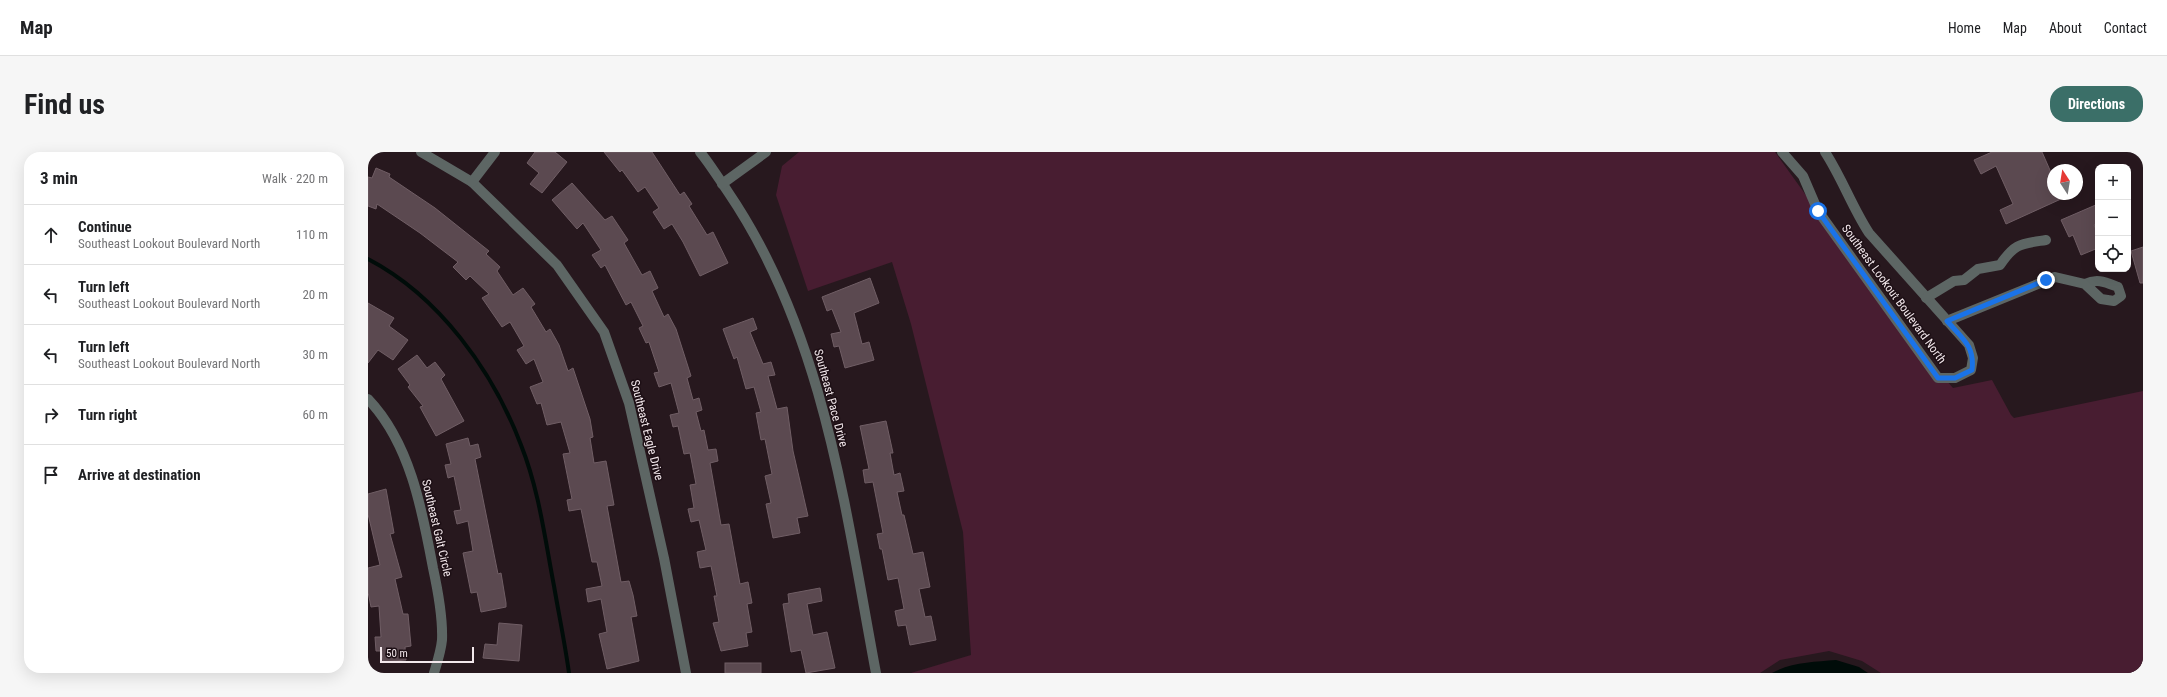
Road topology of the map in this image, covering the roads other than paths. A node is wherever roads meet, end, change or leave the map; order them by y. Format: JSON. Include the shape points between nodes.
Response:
{"nodes":[{"id":1,"x":421,"y":152,"type":"edge"},
{"id":2,"x":495,"y":152,"type":"edge"},
{"id":3,"x":766,"y":152,"type":"edge"},
{"id":4,"x":1782,"y":152,"type":"edge"},
{"id":5,"x":1825,"y":152,"type":"edge"},
{"id":6,"x":703,"y":153,"type":"edge"},
{"id":7,"x":472,"y":182,"type":"junction"},
{"id":8,"x":722,"y":184,"type":"junction"},
{"id":9,"x":2046,"y":240,"type":"dead end"},
{"id":10,"x":2085,"y":284,"type":"dead end"},
{"id":11,"x":1926,"y":298,"type":"junction"},
{"id":12,"x":1947,"y":321,"type":"junction"},
{"id":13,"x":368,"y":399,"type":"edge"},
{"id":14,"x":434,"y":673,"type":"edge"},
{"id":15,"x":686,"y":673,"type":"edge"},
{"id":16,"x":876,"y":673,"type":"edge"}],
"edges":[{"from":1,"to":7,"type":"street","name":"Southeast Eagle Drive"},
{"from":2,"to":7,"type":"street"},
{"from":3,"to":8,"type":"street"},
{"from":4,"to":12,"type":"street","name":"Southeast Lookout Boulevard North","via":[[1803,176],[1818,211],[1938,378],[1955,378],[1972,370],[1973,358],[1969,345]]},
{"from":5,"to":11,"type":"street","name":"Southeast Lookout Boulevard North","via":[[1839,174],[1857,216],[1869,234]]},
{"from":6,"to":8,"type":"street","name":"Southeast Pace Drive"},
{"from":7,"to":15,"type":"street","name":"Southeast Eagle Drive","via":[[557,265],[604,332],[629,403],[664,558]]},
{"from":8,"to":16,"type":"street","name":"Southeast Pace Drive","via":[[744,216],[778,279],[800,335],[838,472]]},
{"from":9,"to":11,"type":"street","via":[[2021,244],[2011,250],[2000,265],[1978,269],[1964,280],[1954,281]]},
{"from":10,"to":12,"type":"street","via":[[2055,277]]},
{"from":11,"to":12,"type":"street","name":"Southeast Lookout Boulevard North"},
{"from":13,"to":14,"type":"street","name":"Southeast Galt Circle","via":[[382,413],[403,453],[413,480],[426,533],[441,609],[442,641]]}]}
